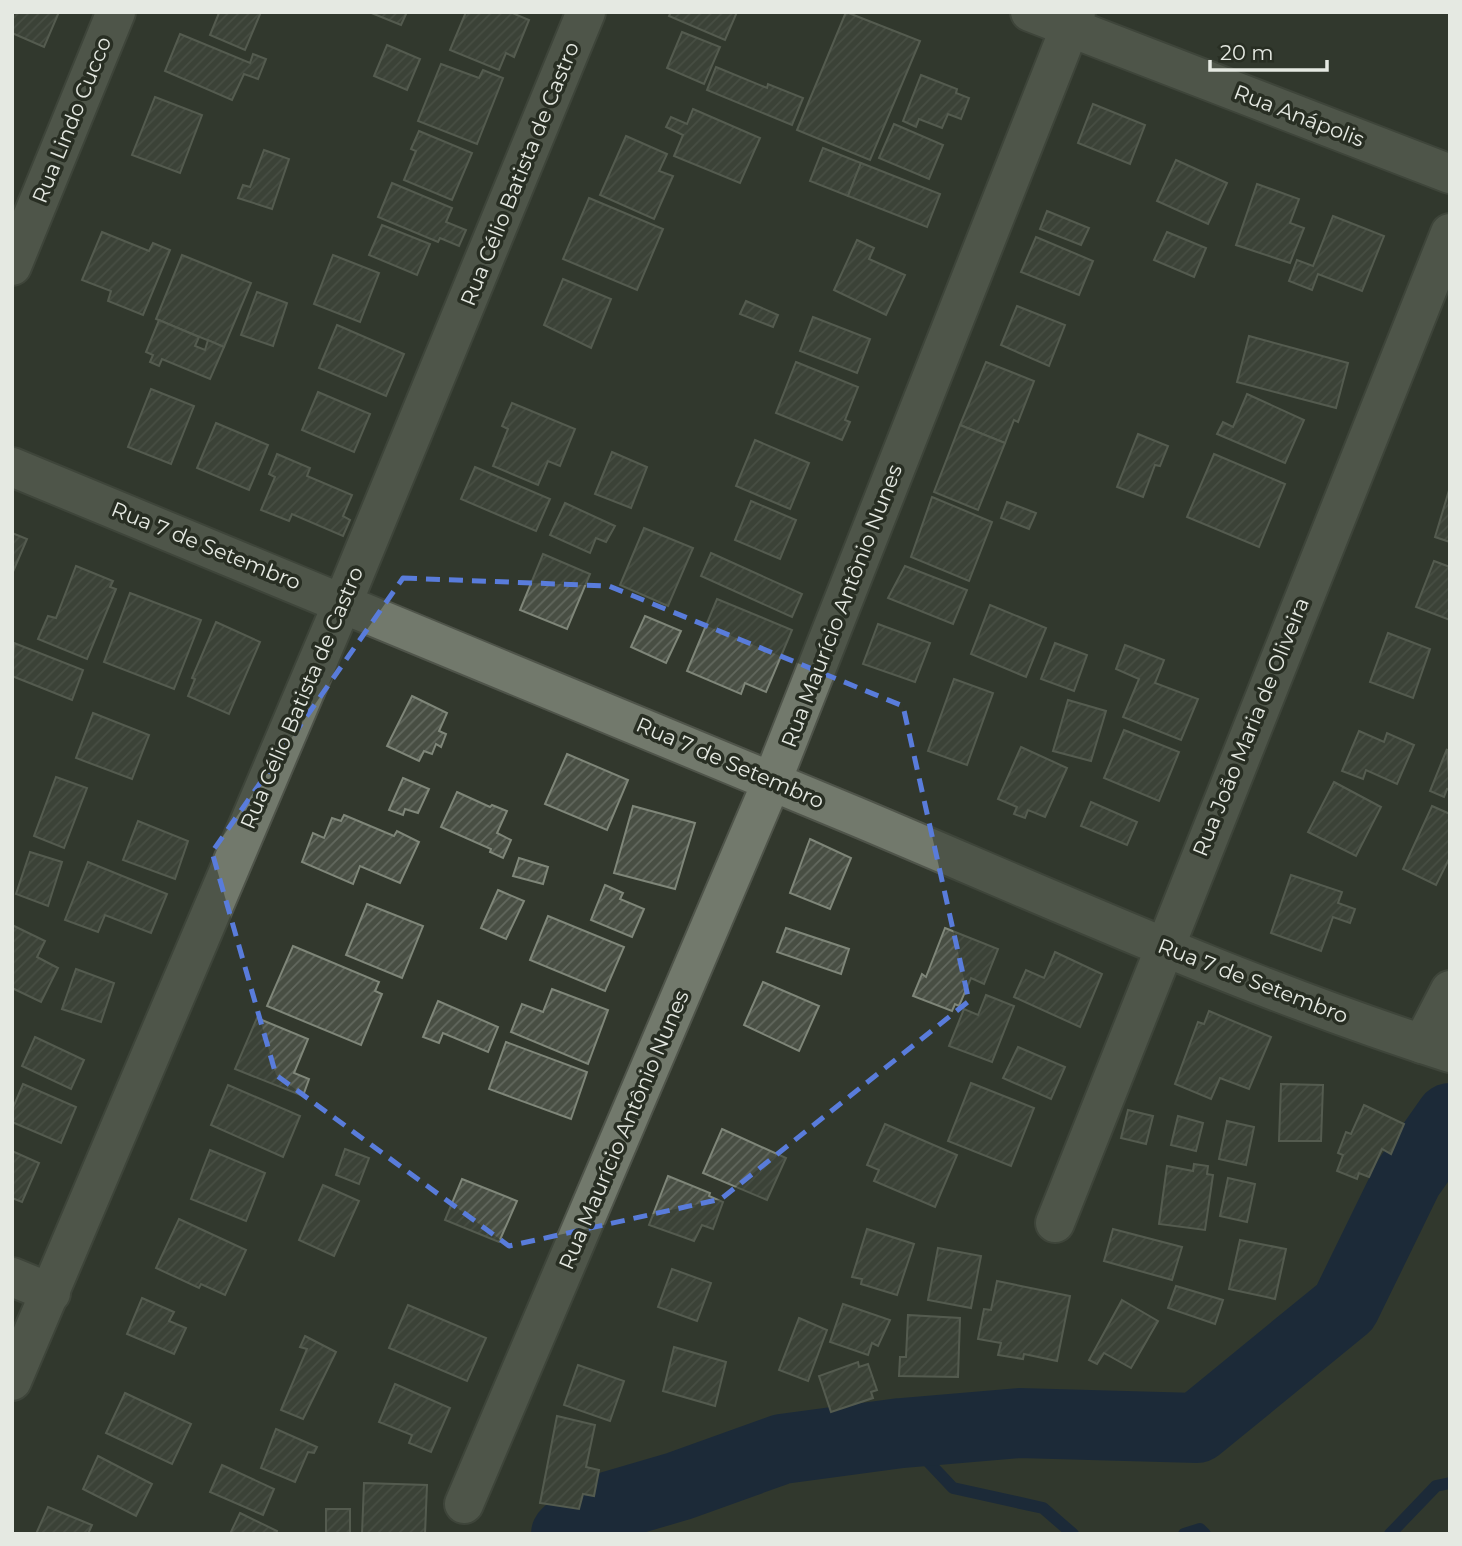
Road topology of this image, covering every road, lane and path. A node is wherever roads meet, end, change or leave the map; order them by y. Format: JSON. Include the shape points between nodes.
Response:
{"nodes":[{"id":1,"x":116,"y":12,"type":"edge"},
{"id":2,"x":586,"y":12,"type":"edge"},
{"id":3,"x":1030,"y":12,"type":"edge"},
{"id":4,"x":1072,"y":20,"type":"edge"},
{"id":5,"x":1450,"y":174,"type":"edge"},
{"id":6,"x":1450,"y":233,"type":"edge"},
{"id":7,"x":12,"y":266,"type":"edge"},
{"id":8,"x":12,"y":467,"type":"edge"},
{"id":9,"x":343,"y":601,"type":"junction"},
{"id":10,"x":772,"y":781,"type":"junction"},
{"id":11,"x":1163,"y":946,"type":"junction"},
{"id":12,"x":1450,"y":990,"type":"edge"},
{"id":13,"x":1436,"y":1049,"type":"edge"},
{"id":14,"x":1055,"y":1223,"type":"dead end"},
{"id":15,"x":12,"y":1277,"type":"edge"},
{"id":16,"x":51,"y":1293,"type":"junction"},
{"id":17,"x":12,"y":1381,"type":"edge"},
{"id":18,"x":464,"y":1504,"type":"dead end"}],
"edges":[{"from":1,"to":7,"type":"street","name":"Rua Lindo Cucco"},
{"from":2,"to":9,"type":"street","name":"Rua Célio Batista de Castro"},
{"from":3,"to":4,"type":"street","name":"Rua Anápolis"},
{"from":4,"to":5,"type":"street","name":"Rua Anápolis"},
{"from":4,"to":10,"type":"street","name":"Rua Maurício Antônio Nunes"},
{"from":6,"to":11,"type":"street","name":"Rua João Maria de Oliveira"},
{"from":8,"to":9,"type":"street","name":"Rua 7 de Setembro"},
{"from":9,"to":10,"type":"street","name":"Rua 7 de Setembro"},
{"from":9,"to":16,"type":"street","name":"Rua Célio Batista de Castro"},
{"from":10,"to":11,"type":"street","name":"Rua 7 de Setembro"},
{"from":10,"to":18,"type":"street","name":"Rua Maurício Antônio Nunes"},
{"from":11,"to":13,"type":"street","name":"Rua 7 de Setembro"},
{"from":11,"to":14,"type":"street","name":"Rua João Maria de Oliveira"},
{"from":12,"to":13,"type":"street"},
{"from":15,"to":16,"type":"street"},
{"from":16,"to":17,"type":"street","name":"Rua Célio Batista de Castro"}]}
